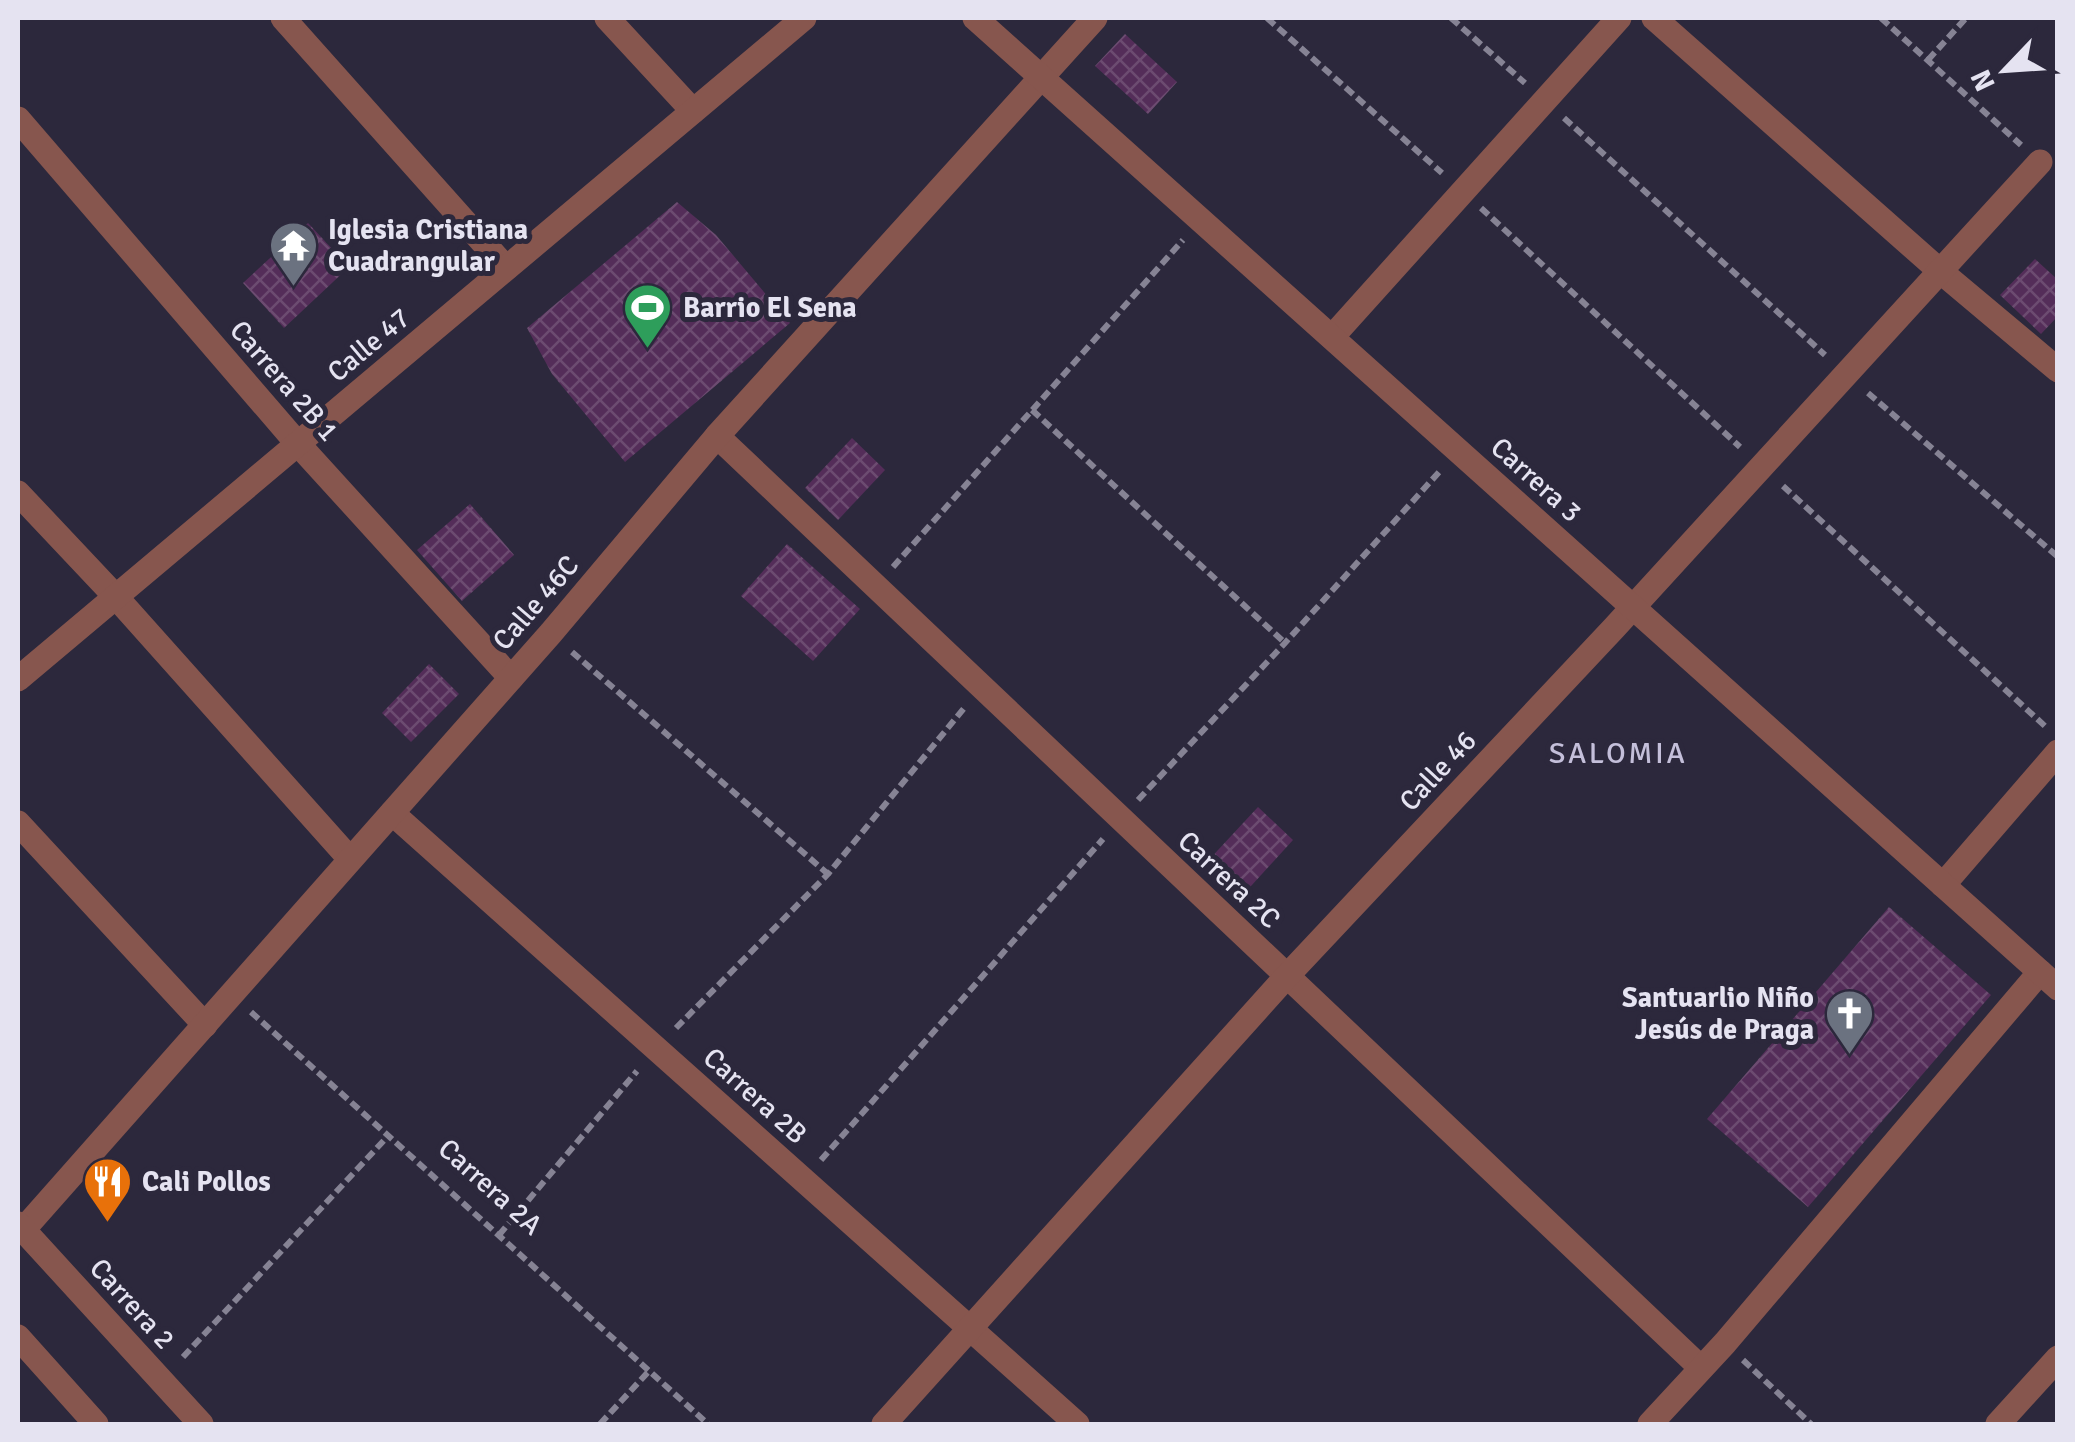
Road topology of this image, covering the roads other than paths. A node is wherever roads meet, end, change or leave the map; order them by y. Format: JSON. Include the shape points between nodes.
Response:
{"nodes":[{"id":1,"x":284,"y":18,"type":"edge"},
{"id":2,"x":607,"y":18,"type":"edge"},
{"id":3,"x":804,"y":18,"type":"edge"},
{"id":4,"x":975,"y":18,"type":"edge"},
{"id":5,"x":1095,"y":18,"type":"edge"},
{"id":6,"x":1618,"y":18,"type":"edge"},
{"id":7,"x":1654,"y":18,"type":"edge"},
{"id":8,"x":1042,"y":77,"type":"junction"},
{"id":9,"x":693,"y":111,"type":"junction"},
{"id":10,"x":18,"y":119,"type":"edge"},
{"id":11,"x":2040,"y":162,"type":"road end"},
{"id":12,"x":506,"y":268,"type":"junction"},
{"id":13,"x":1940,"y":271,"type":"junction"},
{"id":14,"x":1332,"y":336,"type":"junction"},
{"id":15,"x":2058,"y":370,"type":"edge"},
{"id":16,"x":717,"y":436,"type":"junction"},
{"id":17,"x":298,"y":444,"type":"junction"},
{"id":18,"x":18,"y":492,"type":"edge"},
{"id":19,"x":116,"y":597,"type":"junction"},
{"id":20,"x":1633,"y":607,"type":"junction"},
{"id":21,"x":511,"y":678,"type":"junction"},
{"id":22,"x":18,"y":679,"type":"edge"},
{"id":23,"x":2058,"y":752,"type":"edge"},
{"id":24,"x":392,"y":812,"type":"junction"},
{"id":25,"x":18,"y":823,"type":"edge"},
{"id":26,"x":350,"y":859,"type":"junction"},
{"id":27,"x":1943,"y":885,"type":"junction"},
{"id":28,"x":1287,"y":976,"type":"junction"},
{"id":29,"x":2049,"y":980,"type":"edge"},
{"id":30,"x":205,"y":1025,"type":"junction"},
{"id":31,"x":20,"y":1227,"type":"edge"},
{"id":32,"x":971,"y":1330,"type":"junction"},
{"id":33,"x":18,"y":1337,"type":"edge"},
{"id":34,"x":2058,"y":1358,"type":"edge"},
{"id":35,"x":1700,"y":1367,"type":"junction"},
{"id":36,"x":96,"y":1424,"type":"edge"},
{"id":37,"x":201,"y":1424,"type":"edge"},
{"id":38,"x":884,"y":1424,"type":"edge"},
{"id":39,"x":1077,"y":1424,"type":"edge"},
{"id":40,"x":1650,"y":1424,"type":"edge"},
{"id":41,"x":1998,"y":1424,"type":"edge"}],
"edges":[{"from":1,"to":12,"type":"street"},
{"from":2,"to":9,"type":"street"},
{"from":3,"to":9,"type":"street","name":"Calle 47"},
{"from":4,"to":8,"type":"street","name":"Carrera 3"},
{"from":5,"to":8,"type":"street","name":"Calle 46C"},
{"from":6,"to":14,"type":"street"},
{"from":7,"to":13,"type":"street"},
{"from":8,"to":14,"type":"street","name":"Carrera 3"},
{"from":8,"to":16,"type":"street","name":"Calle 46C"},
{"from":9,"to":12,"type":"street","name":"Calle 47"},
{"from":10,"to":17,"type":"street","name":"Carrera 2B 1"},
{"from":11,"to":13,"type":"street","name":"Calle 46"},
{"from":12,"to":17,"type":"street","name":"Calle 47"},
{"from":13,"to":15,"type":"street"},
{"from":13,"to":20,"type":"street","name":"Calle 46"},
{"from":14,"to":20,"type":"street","name":"Carrera 3"},
{"from":16,"to":21,"type":"street","name":"Calle 46C"},
{"from":16,"to":28,"type":"street","name":"Carrera 2C"},
{"from":17,"to":19,"type":"street","name":"Calle 47"},
{"from":17,"to":21,"type":"street","name":"Carrera 2B 1"},
{"from":18,"to":19,"type":"street"},
{"from":19,"to":22,"type":"street","name":"Calle 47"},
{"from":19,"to":26,"type":"street"},
{"from":20,"to":27,"type":"street","name":"Carrera 3"},
{"from":20,"to":28,"type":"street","name":"Calle 46"},
{"from":21,"to":24,"type":"street","name":"Calle 46C"},
{"from":23,"to":27,"type":"street"},
{"from":24,"to":26,"type":"street","name":"Calle 46C"},
{"from":24,"to":32,"type":"street","name":"Carrera 2B"},
{"from":25,"to":30,"type":"street"},
{"from":26,"to":30,"type":"street","name":"Calle 46C"},
{"from":27,"to":29,"type":"street","name":"Carrera 3"},
{"from":28,"to":32,"type":"street","name":"Calle 46"},
{"from":28,"to":35,"type":"street","name":"Carrera 2C"},
{"from":29,"to":35,"type":"street"},
{"from":30,"to":31,"type":"street","name":"Calle 46C"},
{"from":31,"to":37,"type":"street","name":"Carrera 2"},
{"from":32,"to":38,"type":"street","name":"Calle 46"},
{"from":32,"to":39,"type":"street","name":"Carrera 2B"},
{"from":33,"to":36,"type":"street"},
{"from":34,"to":41,"type":"street"},
{"from":35,"to":40,"type":"street"}]}
